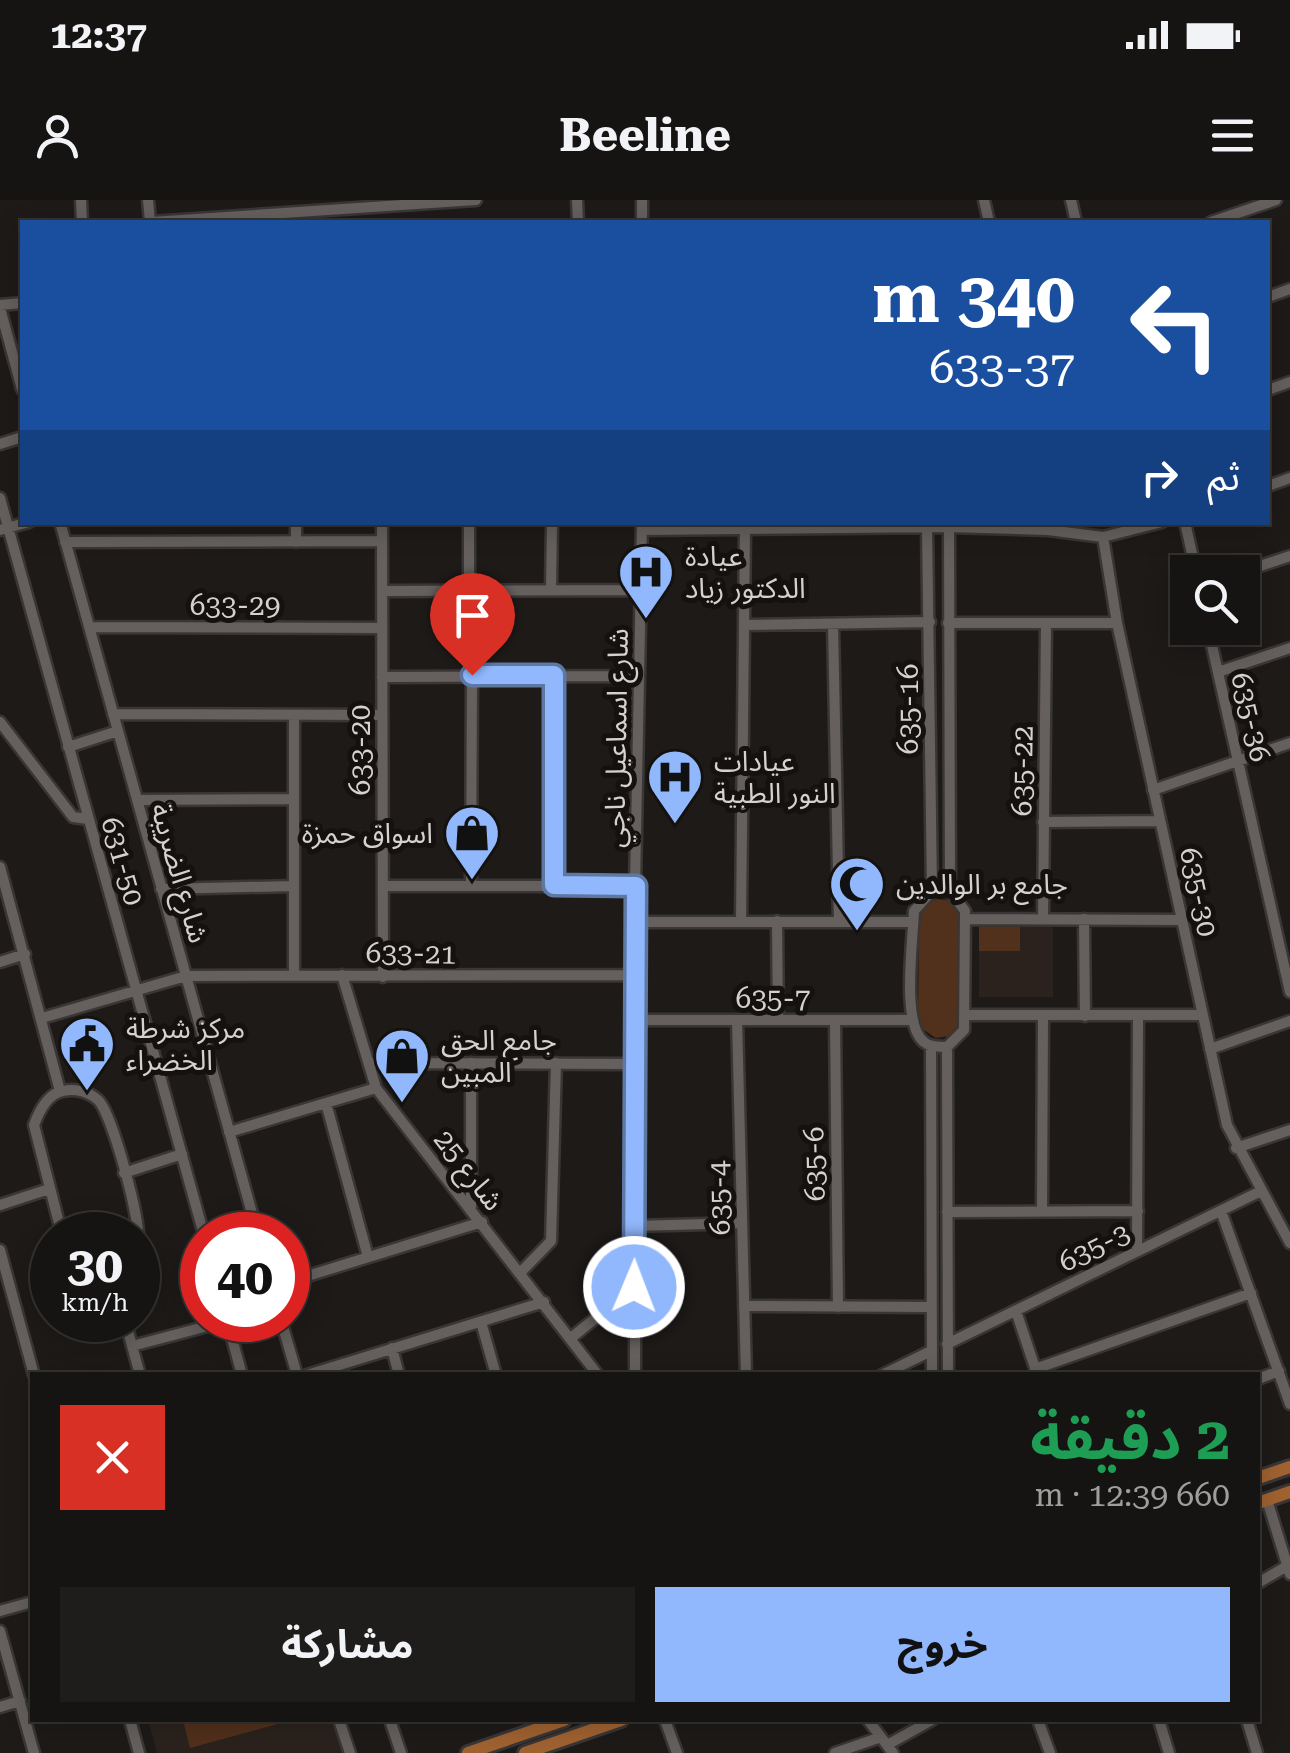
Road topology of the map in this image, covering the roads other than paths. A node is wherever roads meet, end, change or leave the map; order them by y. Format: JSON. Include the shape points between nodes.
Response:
{"nodes":[{"id":1,"x":280,"y":200,"type":"edge"},
{"id":2,"x":476,"y":200,"type":"edge"},
{"id":3,"x":1276,"y":200,"type":"edge"},
{"id":4,"x":409,"y":202,"type":"edge"},
{"id":5,"x":366,"y":208,"type":"junction"},
{"id":6,"x":281,"y":214,"type":"junction"},
{"id":7,"x":183,"y":220,"type":"edge"},
{"id":8,"x":367,"y":220,"type":"edge"},
{"id":9,"x":1217,"y":220,"type":"edge"},
{"id":10,"x":0,"y":306,"type":"edge"},
{"id":11,"x":20,"y":381,"type":"edge"},
{"id":12,"x":0,"y":498,"type":"edge"},
{"id":13,"x":61,"y":525,"type":"edge"},
{"id":14,"x":296,"y":525,"type":"edge"},
{"id":15,"x":382,"y":525,"type":"edge"},
{"id":16,"x":469,"y":525,"type":"edge"},
{"id":17,"x":552,"y":525,"type":"edge"},
{"id":18,"x":821,"y":525,"type":"edge"},
{"id":19,"x":906,"y":525,"type":"edge"},
{"id":20,"x":1186,"y":525,"type":"edge"},
{"id":21,"x":642,"y":526,"type":"edge"},
{"id":22,"x":1048,"y":526,"type":"edge"},
{"id":23,"x":1143,"y":526,"type":"edge"},
{"id":24,"x":737,"y":527,"type":"edge"},
{"id":25,"x":927,"y":527,"type":"junction"},
{"id":26,"x":949,"y":527,"type":"junction"},
{"id":27,"x":4,"y":529,"type":"edge"},
{"id":28,"x":1102,"y":537,"type":"junction"},
{"id":29,"x":65,"y":542,"type":"junction"},
{"id":30,"x":296,"y":542,"type":"junction"},
{"id":31,"x":382,"y":542,"type":"junction"},
{"id":32,"x":1192,"y":555,"type":"edge"},
{"id":33,"x":1290,"y":556,"type":"edge"},
{"id":34,"x":1260,"y":566,"type":"edge"},
{"id":35,"x":469,"y":589,"type":"junction"},
{"id":36,"x":551,"y":589,"type":"junction"},
{"id":37,"x":642,"y":590,"type":"junction"},
{"id":38,"x":382,"y":591,"type":"junction"},
{"id":39,"x":930,"y":622,"type":"junction"},
{"id":40,"x":948,"y":623,"type":"junction"},
{"id":41,"x":1046,"y":623,"type":"junction"},
{"id":42,"x":833,"y":624,"type":"junction"},
{"id":43,"x":1117,"y":624,"type":"junction"},
{"id":44,"x":744,"y":625,"type":"junction"},
{"id":45,"x":88,"y":627,"type":"junction"},
{"id":46,"x":382,"y":628,"type":"junction"},
{"id":47,"x":1212,"y":645,"type":"edge"},
{"id":48,"x":1290,"y":648,"type":"edge"},
{"id":49,"x":1218,"y":672,"type":"junction"},
{"id":50,"x":472,"y":675,"type":"junction"},
{"id":51,"x":554,"y":675,"type":"junction"},
{"id":52,"x":640,"y":676,"type":"junction"},
{"id":53,"x":382,"y":677,"type":"junction"},
{"id":54,"x":113,"y":714,"type":"junction"},
{"id":55,"x":294,"y":715,"type":"junction"},
{"id":56,"x":382,"y":716,"type":"junction"},
{"id":57,"x":0,"y":722,"type":"edge"},
{"id":58,"x":118,"y":731,"type":"junction"},
{"id":59,"x":1290,"y":742,"type":"edge"},
{"id":60,"x":68,"y":747,"type":"junction"},
{"id":61,"x":1238,"y":760,"type":"junction"},
{"id":62,"x":1153,"y":790,"type":"junction"},
{"id":63,"x":294,"y":799,"type":"junction"},
{"id":64,"x":137,"y":800,"type":"junction"},
{"id":65,"x":88,"y":819,"type":"junction"},
{"id":66,"x":1160,"y":821,"type":"junction"},
{"id":67,"x":1044,"y":822,"type":"junction"},
{"id":68,"x":0,"y":866,"type":"edge"},
{"id":69,"x":471,"y":884,"type":"junction"},
{"id":70,"x":554,"y":885,"type":"junction"},
{"id":71,"x":294,"y":886,"type":"junction"},
{"id":72,"x":383,"y":886,"type":"junction"},
{"id":73,"x":636,"y":886,"type":"junction"},
{"id":74,"x":162,"y":889,"type":"junction"},
{"id":75,"x":932,"y":891,"type":"junction"},
{"id":76,"x":950,"y":891,"type":"junction"},
{"id":77,"x":965,"y":919,"type":"junction"},
{"id":78,"x":1043,"y":919,"type":"junction"},
{"id":79,"x":1084,"y":920,"type":"junction"},
{"id":80,"x":1182,"y":920,"type":"junction"},
{"id":81,"x":741,"y":921,"type":"junction"},
{"id":82,"x":777,"y":921,"type":"junction"},
{"id":83,"x":636,"y":922,"type":"junction"},
{"id":84,"x":839,"y":922,"type":"junction"},
{"id":85,"x":914,"y":922,"type":"junction"},
{"id":86,"x":24,"y":954,"type":"junction"},
{"id":87,"x":0,"y":962,"type":"edge"},
{"id":88,"x":294,"y":975,"type":"junction"},
{"id":89,"x":342,"y":975,"type":"junction"},
{"id":90,"x":636,"y":975,"type":"junction"},
{"id":91,"x":186,"y":976,"type":"junction"},
{"id":92,"x":383,"y":977,"type":"junction"},
{"id":93,"x":136,"y":990,"type":"junction"},
{"id":94,"x":1290,"y":992,"type":"edge"},
{"id":95,"x":965,"y":1015,"type":"junction"},
{"id":96,"x":1043,"y":1016,"type":"junction"},
{"id":97,"x":1085,"y":1016,"type":"junction"},
{"id":98,"x":1138,"y":1016,"type":"junction"},
{"id":99,"x":1203,"y":1016,"type":"junction"},
{"id":100,"x":42,"y":1018,"type":"junction"},
{"id":101,"x":636,"y":1020,"type":"junction"},
{"id":102,"x":737,"y":1020,"type":"junction"},
{"id":103,"x":778,"y":1020,"type":"junction"},
{"id":104,"x":834,"y":1020,"type":"junction"},
{"id":105,"x":910,"y":1020,"type":"junction"},
{"id":106,"x":1290,"y":1021,"type":"edge"},
{"id":107,"x":932,"y":1046,"type":"junction"},
{"id":108,"x":947,"y":1047,"type":"junction"},
{"id":109,"x":1210,"y":1049,"type":"junction"},
{"id":110,"x":370,"y":1063,"type":"junction"},
{"id":111,"x":471,"y":1064,"type":"junction"},
{"id":112,"x":556,"y":1064,"type":"junction"},
{"id":113,"x":636,"y":1064,"type":"junction"},
{"id":114,"x":376,"y":1088,"type":"junction"},
{"id":115,"x":60,"y":1091,"type":"junction"},
{"id":116,"x":326,"y":1103,"type":"junction"},
{"id":117,"x":1290,"y":1130,"type":"edge"},
{"id":118,"x":229,"y":1132,"type":"junction"},
{"id":119,"x":1236,"y":1148,"type":"junction"},
{"id":120,"x":182,"y":1154,"type":"junction"},
{"id":121,"x":124,"y":1173,"type":"junction"},
{"id":122,"x":50,"y":1189,"type":"junction"},
{"id":123,"x":1260,"y":1191,"type":"junction"},
{"id":124,"x":0,"y":1205,"type":"edge"},
{"id":125,"x":472,"y":1209,"type":"junction"},
{"id":126,"x":1042,"y":1211,"type":"junction"},
{"id":127,"x":1138,"y":1211,"type":"junction"},
{"id":128,"x":1222,"y":1211,"type":"junction"},
{"id":129,"x":56,"y":1212,"type":"edge"},
{"id":130,"x":135,"y":1212,"type":"edge"},
{"id":131,"x":198,"y":1212,"type":"edge"},
{"id":132,"x":252,"y":1212,"type":"edge"},
{"id":133,"x":947,"y":1212,"type":"junction"},
{"id":134,"x":482,"y":1222,"type":"junction"},
{"id":135,"x":742,"y":1223,"type":"junction"},
{"id":136,"x":636,"y":1226,"type":"junction"},
{"id":137,"x":1290,"y":1243,"type":"edge"},
{"id":138,"x":0,"y":1250,"type":"edge"},
{"id":139,"x":1138,"y":1250,"type":"junction"},
{"id":140,"x":368,"y":1258,"type":"junction"},
{"id":141,"x":521,"y":1272,"type":"junction"},
{"id":142,"x":310,"y":1275,"type":"edge"},
{"id":143,"x":634,"y":1287,"type":"junction"},
{"id":144,"x":1251,"y":1293,"type":"junction"},
{"id":145,"x":544,"y":1302,"type":"junction"},
{"id":146,"x":744,"y":1306,"type":"junction"},
{"id":147,"x":838,"y":1306,"type":"junction"},
{"id":148,"x":930,"y":1307,"type":"junction"},
{"id":149,"x":16,"y":1309,"type":"junction"},
{"id":150,"x":1016,"y":1311,"type":"junction"},
{"id":151,"x":0,"y":1313,"type":"edge"},
{"id":152,"x":481,"y":1322,"type":"junction"},
{"id":153,"x":180,"y":1333,"type":"edge"},
{"id":154,"x":572,"y":1338,"type":"junction"},
{"id":155,"x":131,"y":1342,"type":"edge"},
{"id":156,"x":233,"y":1342,"type":"edge"},
{"id":157,"x":288,"y":1342,"type":"edge"},
{"id":158,"x":947,"y":1344,"type":"junction"},
{"id":159,"x":132,"y":1346,"type":"junction"},
{"id":160,"x":392,"y":1348,"type":"junction"},
{"id":161,"x":931,"y":1351,"type":"junction"},
{"id":162,"x":1278,"y":1371,"type":"junction"},
{"id":163,"x":33,"y":1372,"type":"edge"},
{"id":164,"x":139,"y":1372,"type":"edge"},
{"id":165,"x":241,"y":1372,"type":"edge"},
{"id":166,"x":296,"y":1372,"type":"edge"},
{"id":167,"x":316,"y":1372,"type":"edge"},
{"id":168,"x":398,"y":1372,"type":"edge"},
{"id":169,"x":495,"y":1372,"type":"edge"},
{"id":170,"x":596,"y":1372,"type":"edge"},
{"id":171,"x":635,"y":1372,"type":"edge"},
{"id":172,"x":746,"y":1372,"type":"edge"},
{"id":173,"x":888,"y":1372,"type":"edge"},
{"id":174,"x":932,"y":1372,"type":"edge"},
{"id":175,"x":948,"y":1372,"type":"edge"},
{"id":176,"x":1036,"y":1372,"type":"edge"},
{"id":177,"x":1260,"y":1378,"type":"edge"},
{"id":178,"x":1290,"y":1404,"type":"edge"},
{"id":179,"x":1290,"y":1467,"type":"edge"},
{"id":180,"x":1260,"y":1477,"type":"edge"},
{"id":181,"x":1290,"y":1492,"type":"edge"},
{"id":182,"x":1262,"y":1502,"type":"edge"},
{"id":183,"x":1289,"y":1570,"type":"edge"},
{"id":184,"x":1260,"y":1582,"type":"edge"},
{"id":185,"x":30,"y":1603,"type":"edge"},
{"id":186,"x":0,"y":1612,"type":"edge"},
{"id":187,"x":0,"y":1631,"type":"edge"},
{"id":188,"x":20,"y":1701,"type":"junction"},
{"id":189,"x":0,"y":1707,"type":"edge"},
{"id":190,"x":131,"y":1722,"type":"edge"},
{"id":191,"x":341,"y":1722,"type":"edge"},
{"id":192,"x":390,"y":1722,"type":"edge"},
{"id":193,"x":553,"y":1722,"type":"edge"},
{"id":194,"x":614,"y":1722,"type":"edge"},
{"id":195,"x":665,"y":1722,"type":"edge"},
{"id":196,"x":870,"y":1722,"type":"edge"},
{"id":197,"x":928,"y":1722,"type":"edge"},
{"id":198,"x":1039,"y":1722,"type":"edge"},
{"id":199,"x":1160,"y":1722,"type":"edge"},
{"id":200,"x":1247,"y":1722,"type":"edge"},
{"id":201,"x":887,"y":1745,"type":"edge"},
{"id":202,"x":34,"y":1753,"type":"edge"},
{"id":203,"x":139,"y":1753,"type":"edge"},
{"id":204,"x":350,"y":1753,"type":"edge"},
{"id":205,"x":398,"y":1753,"type":"edge"},
{"id":206,"x":468,"y":1753,"type":"edge"},
{"id":207,"x":526,"y":1753,"type":"edge"},
{"id":208,"x":677,"y":1753,"type":"edge"},
{"id":209,"x":835,"y":1753,"type":"edge"},
{"id":210,"x":1050,"y":1753,"type":"edge"},
{"id":211,"x":1169,"y":1753,"type":"edge"},
{"id":212,"x":1256,"y":1753,"type":"edge"}],
"edges":[{"from":1,"to":6,"type":"street"},
{"from":2,"to":4,"type":"street"},
{"from":3,"to":9,"type":"street"},
{"from":4,"to":5,"type":"street"},
{"from":5,"to":6,"type":"street"},
{"from":5,"to":8,"type":"street"},
{"from":6,"to":7,"type":"street"},
{"from":10,"to":11,"type":"street"},
{"from":12,"to":27,"type":"street","name":"631-50"},
{"from":13,"to":29,"type":"street","name":"شارع الضريبة"},
{"from":14,"to":30,"type":"street"},
{"from":15,"to":31,"type":"street","name":"633-20"},
{"from":16,"to":35,"type":"street"},
{"from":17,"to":36,"type":"street"},
{"from":18,"to":19,"type":"street"},
{"from":18,"to":24,"type":"street"},
{"from":19,"to":25,"type":"street"},
{"from":20,"to":32,"type":"street"},
{"from":21,"to":24,"type":"street"},
{"from":21,"to":37,"type":"street","name":"شارع اسماعيل ناجي"},
{"from":22,"to":26,"type":"street"},
{"from":22,"to":28,"type":"street"},
{"from":23,"to":28,"type":"street"},
{"from":24,"to":44,"type":"street"},
{"from":25,"to":26,"type":"street"},
{"from":25,"to":39,"type":"street","name":"635-16"},
{"from":26,"to":40,"type":"street","name":"635-16"},
{"from":27,"to":60,"type":"street","name":"631-50"},
{"from":28,"to":43,"type":"street","name":"635-30"},
{"from":29,"to":30,"type":"street"},
{"from":29,"to":45,"type":"street","name":"شارع الضريبة"},
{"from":30,"to":31,"type":"street"},
{"from":31,"to":38,"type":"street","name":"633-20"},
{"from":33,"to":34,"type":"street"},
{"from":35,"to":36,"type":"street"},
{"from":35,"to":38,"type":"street"},
{"from":36,"to":37,"type":"street"},
{"from":37,"to":52,"type":"street","name":"شارع اسماعيل ناجي"},
{"from":38,"to":46,"type":"street","name":"633-20"},
{"from":39,"to":42,"type":"street"},
{"from":39,"to":75,"type":"street","name":"635-16"},
{"from":40,"to":41,"type":"street"},
{"from":40,"to":76,"type":"street","name":"635-16"},
{"from":41,"to":43,"type":"street"},
{"from":41,"to":67,"type":"street","name":"635-22"},
{"from":42,"to":44,"type":"street"},
{"from":42,"to":84,"type":"street"},
{"from":43,"to":62,"type":"street","name":"635-30"},
{"from":44,"to":81,"type":"street"},
{"from":45,"to":46,"type":"street","name":"633-29"},
{"from":45,"to":54,"type":"street","name":"شارع الضريبة"},
{"from":46,"to":53,"type":"street","name":"633-20"},
{"from":47,"to":49,"type":"street","name":"635-36"},
{"from":48,"to":49,"type":"street"},
{"from":49,"to":61,"type":"street","name":"635-36"},
{"from":50,"to":51,"type":"street"},
{"from":50,"to":53,"type":"street"},
{"from":50,"to":69,"type":"street"},
{"from":51,"to":52,"type":"street"},
{"from":51,"to":70,"type":"street"},
{"from":52,"to":73,"type":"street","name":"شارع اسماعيل ناجي"},
{"from":53,"to":56,"type":"street","name":"633-20"},
{"from":54,"to":55,"type":"street"},
{"from":54,"to":58,"type":"street","name":"شارع الضريبة"},
{"from":55,"to":56,"type":"street"},
{"from":55,"to":63,"type":"street"},
{"from":56,"to":72,"type":"street","name":"633-20"},
{"from":57,"to":65,"type":"street","via":[[72,817]]},
{"from":58,"to":60,"type":"street"},
{"from":58,"to":64,"type":"street","name":"شارع الضريبة"},
{"from":59,"to":61,"type":"street"},
{"from":60,"to":65,"type":"street","name":"631-50"},
{"from":61,"to":62,"type":"street"},
{"from":61,"to":94,"type":"street","name":"635-36"},
{"from":62,"to":66,"type":"street","name":"635-30"},
{"from":63,"to":64,"type":"street"},
{"from":63,"to":71,"type":"street"},
{"from":64,"to":74,"type":"street","name":"شارع الضريبة"},
{"from":65,"to":93,"type":"street","name":"631-50"},
{"from":66,"to":67,"type":"street"},
{"from":66,"to":80,"type":"street","name":"635-30"},
{"from":67,"to":78,"type":"street","name":"635-22"},
{"from":68,"to":86,"type":"street"},
{"from":69,"to":70,"type":"street"},
{"from":69,"to":72,"type":"street"},
{"from":70,"to":73,"type":"street"},
{"from":71,"to":74,"type":"street"},
{"from":71,"to":88,"type":"street"},
{"from":72,"to":92,"type":"street","name":"633-20"},
{"from":73,"to":83,"type":"street","name":"شارع اسماعيل ناجي"},
{"from":74,"to":91,"type":"street","name":"شارع الضريبة"},
{"from":75,"to":76,"type":"street"},
{"from":75,"to":85,"type":"street","via":[[917,905]]},
{"from":76,"to":77,"type":"street","name":"635-16"},
{"from":77,"to":78,"type":"street"},
{"from":77,"to":95,"type":"street","name":"635-16"},
{"from":78,"to":79,"type":"street"},
{"from":79,"to":80,"type":"street"},
{"from":79,"to":97,"type":"street"},
{"from":80,"to":99,"type":"street","name":"635-30"},
{"from":81,"to":82,"type":"street"},
{"from":81,"to":83,"type":"street"},
{"from":82,"to":84,"type":"street"},
{"from":82,"to":103,"type":"street"},
{"from":83,"to":90,"type":"street","name":"شارع اسماعيل ناجي"},
{"from":84,"to":85,"type":"street"},
{"from":85,"to":105,"type":"street"},
{"from":86,"to":87,"type":"street"},
{"from":86,"to":100,"type":"street"},
{"from":88,"to":89,"type":"street","name":"633-21"},
{"from":88,"to":91,"type":"street","name":"633-21"},
{"from":89,"to":92,"type":"street","name":"633-21"},
{"from":89,"to":110,"type":"street","name":"شارع 25"},
{"from":90,"to":92,"type":"street","name":"633-21"},
{"from":90,"to":101,"type":"street","name":"شارع اسماعيل ناجي"},
{"from":91,"to":93,"type":"street","name":"633-21"},
{"from":91,"to":118,"type":"street","name":"شارع الضريبة"},
{"from":93,"to":100,"type":"street","name":"633-21"},
{"from":93,"to":120,"type":"street","name":"631-50"},
{"from":95,"to":96,"type":"street"},
{"from":95,"to":108,"type":"street","name":"635-16","via":[[964,1030]]},
{"from":96,"to":97,"type":"street"},
{"from":96,"to":126,"type":"street"},
{"from":97,"to":98,"type":"street"},
{"from":98,"to":99,"type":"street"},
{"from":98,"to":127,"type":"street"},
{"from":99,"to":109,"type":"street","name":"635-30"},
{"from":100,"to":115,"type":"street"},
{"from":101,"to":102,"type":"street","name":"635-7"},
{"from":101,"to":113,"type":"street","name":"شارع اسماعيل ناجي"},
{"from":102,"to":103,"type":"street","name":"635-7"},
{"from":102,"to":135,"type":"street","name":"635-4"},
{"from":103,"to":104,"type":"street","name":"635-7"},
{"from":104,"to":105,"type":"street","name":"635-7"},
{"from":104,"to":147,"type":"street","name":"635-6"},
{"from":105,"to":107,"type":"street"},
{"from":106,"to":109,"type":"street"},
{"from":107,"to":108,"type":"street"},
{"from":107,"to":148,"type":"street"},
{"from":108,"to":133,"type":"street","name":"635-16"},
{"from":109,"to":119,"type":"street","name":"635-30"},
{"from":110,"to":111,"type":"street"},
{"from":110,"to":114,"type":"street","name":"شارع 25"},
{"from":111,"to":112,"type":"street"},
{"from":111,"to":125,"type":"street"},
{"from":112,"to":113,"type":"street"},
{"from":112,"to":141,"type":"street","via":[[552,1241]]},
{"from":113,"to":136,"type":"street","name":"شارع اسماعيل ناجي"},
{"from":114,"to":116,"type":"street"},
{"from":114,"to":125,"type":"street","name":"شارع 25"},
{"from":115,"to":121,"type":"street","via":[[84,1092],[102,1104]]},
{"from":115,"to":122,"type":"street","via":[[34,1125]]},
{"from":116,"to":118,"type":"street"},
{"from":116,"to":140,"type":"street"},
{"from":117,"to":119,"type":"street"},
{"from":118,"to":132,"type":"street","name":"شارع الضريبة"},
{"from":119,"to":123,"type":"street","name":"635-30"},
{"from":120,"to":121,"type":"street"},
{"from":120,"to":131,"type":"street","name":"631-50"},
{"from":121,"to":130,"type":"street"},
{"from":122,"to":124,"type":"street"},
{"from":122,"to":129,"type":"street"},
{"from":123,"to":128,"type":"street","name":"635-3"},
{"from":123,"to":137,"type":"street","name":"635-30"},
{"from":125,"to":134,"type":"street","name":"شارع 25"},
{"from":126,"to":127,"type":"street"},
{"from":126,"to":133,"type":"street"},
{"from":127,"to":139,"type":"street"},
{"from":128,"to":139,"type":"street","name":"635-3"},
{"from":128,"to":144,"type":"street"},
{"from":133,"to":158,"type":"street","name":"635-16"},
{"from":134,"to":140,"type":"street"},
{"from":134,"to":141,"type":"street","name":"شارع 25"},
{"from":135,"to":136,"type":"street"},
{"from":135,"to":146,"type":"street","name":"635-4"},
{"from":136,"to":143,"type":"street","name":"شارع اسماعيل ناجي"},
{"from":138,"to":149,"type":"street"},
{"from":139,"to":150,"type":"street","name":"635-3"},
{"from":140,"to":142,"type":"street"},
{"from":141,"to":145,"type":"street","name":"شارع 25"},
{"from":143,"to":154,"type":"street"},
{"from":143,"to":171,"type":"street","name":"شارع اسماعيل ناجي"},
{"from":144,"to":162,"type":"street"},
{"from":144,"to":176,"type":"street"},
{"from":145,"to":152,"type":"street"},
{"from":145,"to":154,"type":"street","name":"شارع 25"},
{"from":146,"to":147,"type":"street"},
{"from":146,"to":172,"type":"street","name":"635-4"},
{"from":147,"to":148,"type":"street"},
{"from":148,"to":161,"type":"street"},
{"from":149,"to":151,"type":"street"},
{"from":149,"to":163,"type":"street"},
{"from":150,"to":158,"type":"street","name":"635-3"},
{"from":150,"to":176,"type":"street"},
{"from":152,"to":160,"type":"street"},
{"from":152,"to":169,"type":"street"},
{"from":153,"to":159,"type":"street"},
{"from":154,"to":170,"type":"street","name":"شارع 25"},
{"from":155,"to":159,"type":"street"},
{"from":156,"to":165,"type":"street"},
{"from":157,"to":166,"type":"street"},
{"from":158,"to":175,"type":"street","name":"635-16"},
{"from":159,"to":164,"type":"street"},
{"from":160,"to":167,"type":"street"},
{"from":160,"to":168,"type":"street"},
{"from":161,"to":173,"type":"street"},
{"from":161,"to":174,"type":"street"},
{"from":162,"to":177,"type":"street"},
{"from":162,"to":178,"type":"street"},
{"from":179,"to":180,"type":"main road"},
{"from":181,"to":182,"type":"main road"},
{"from":182,"to":183,"type":"street"},
{"from":183,"to":184,"type":"street"},
{"from":185,"to":186,"type":"street"},
{"from":187,"to":188,"type":"street"},
{"from":188,"to":189,"type":"street"},
{"from":188,"to":202,"type":"street"},
{"from":190,"to":203,"type":"street"},
{"from":191,"to":204,"type":"street"},
{"from":192,"to":205,"type":"street"},
{"from":193,"to":206,"type":"main road"},
{"from":194,"to":207,"type":"main road"},
{"from":195,"to":208,"type":"street"},
{"from":196,"to":201,"type":"street"},
{"from":197,"to":201,"type":"street"},
{"from":198,"to":210,"type":"street"},
{"from":199,"to":211,"type":"street"},
{"from":200,"to":212,"type":"street"},
{"from":201,"to":209,"type":"street"}]}
